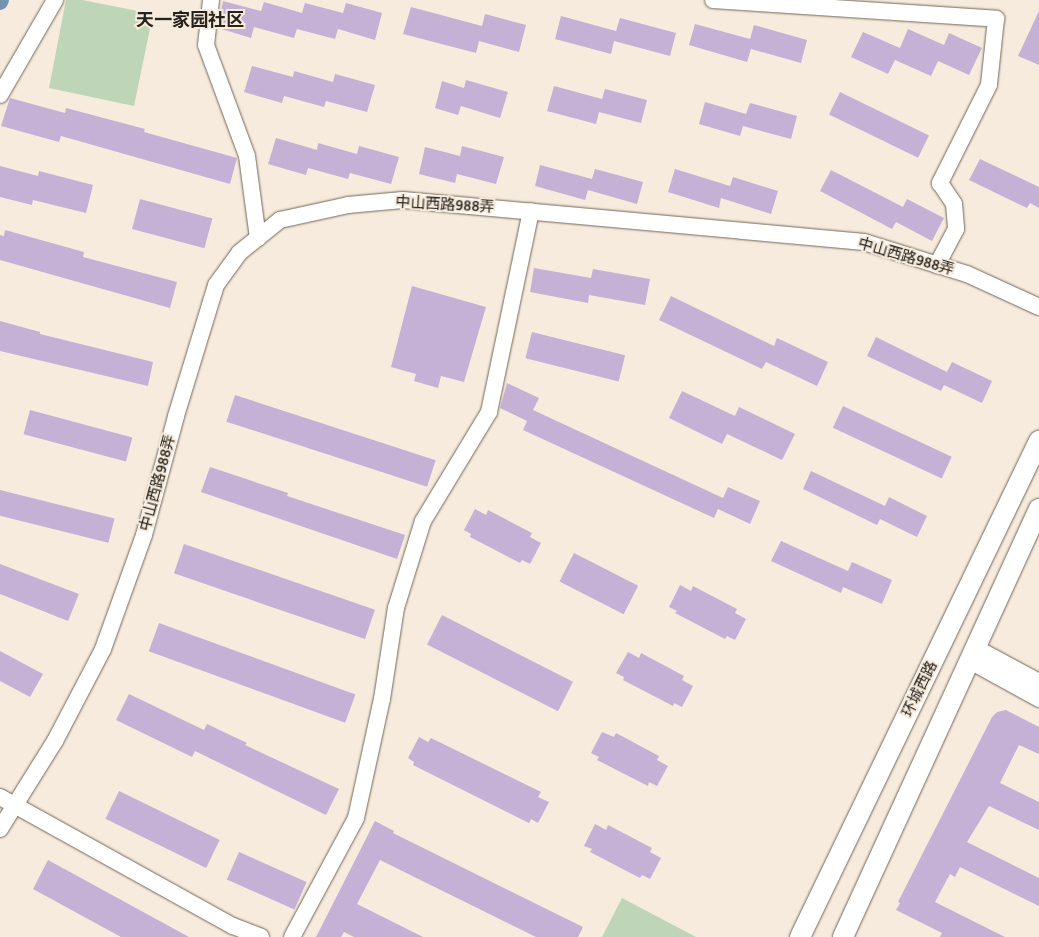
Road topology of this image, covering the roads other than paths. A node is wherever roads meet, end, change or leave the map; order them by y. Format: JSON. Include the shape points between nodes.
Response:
{"nodes":[{"id":1,"x":55,"y":0,"type":"edge"},
{"id":2,"x":211,"y":0,"type":"edge"},
{"id":3,"x":713,"y":0,"type":"edge"},
{"id":4,"x":0,"y":95,"type":"edge"},
{"id":5,"x":531,"y":211,"type":"junction"},
{"id":6,"x":258,"y":238,"type":"junction"},
{"id":7,"x":937,"y":265,"type":"junction"},
{"id":8,"x":1039,"y":307,"type":"edge"},
{"id":9,"x":1039,"y":440,"type":"edge"},
{"id":10,"x":1039,"y":509,"type":"edge"},
{"id":11,"x":973,"y":654,"type":"junction"},
{"id":12,"x":1039,"y":682,"type":"edge"},
{"id":13,"x":1039,"y":699,"type":"edge"},
{"id":14,"x":0,"y":797,"type":"edge"},
{"id":15,"x":15,"y":805,"type":"junction"},
{"id":16,"x":0,"y":828,"type":"edge"},
{"id":17,"x":261,"y":937,"type":"edge"},
{"id":18,"x":292,"y":937,"type":"edge"},
{"id":19,"x":800,"y":937,"type":"edge"},
{"id":20,"x":843,"y":937,"type":"edge"}],
"edges":[{"from":1,"to":4,"type":"street"},
{"from":2,"to":6,"type":"street","via":[[206,46],[247,156]]},
{"from":3,"to":7,"type":"street","via":[[996,19],[989,85],[940,183],[954,204],[956,229]]},
{"from":5,"to":6,"type":"street","name":"中山西路988弄","via":[[403,200],[348,205],[280,220]]},
{"from":5,"to":7,"type":"street","name":"中山西路988弄","via":[[864,242]]},
{"from":5,"to":18,"type":"street","via":[[489,412],[423,521],[396,608],[382,699],[356,818]]},
{"from":6,"to":15,"type":"street","name":"中山西路988弄","via":[[239,253],[216,285],[144,534],[103,649],[56,740]]},
{"from":7,"to":8,"type":"street","name":"中山西路988弄","via":[[967,274]]},
{"from":9,"to":19,"type":"main road","name":"环城西路"},
{"from":10,"to":11,"type":"main road"},
{"from":11,"to":12,"type":"street"},
{"from":11,"to":13,"type":"street"},
{"from":11,"to":20,"type":"main road"},
{"from":14,"to":15,"type":"street"},
{"from":15,"to":16,"type":"street","name":"中山西路988弄"},
{"from":15,"to":17,"type":"street","via":[[233,926]]}]}
